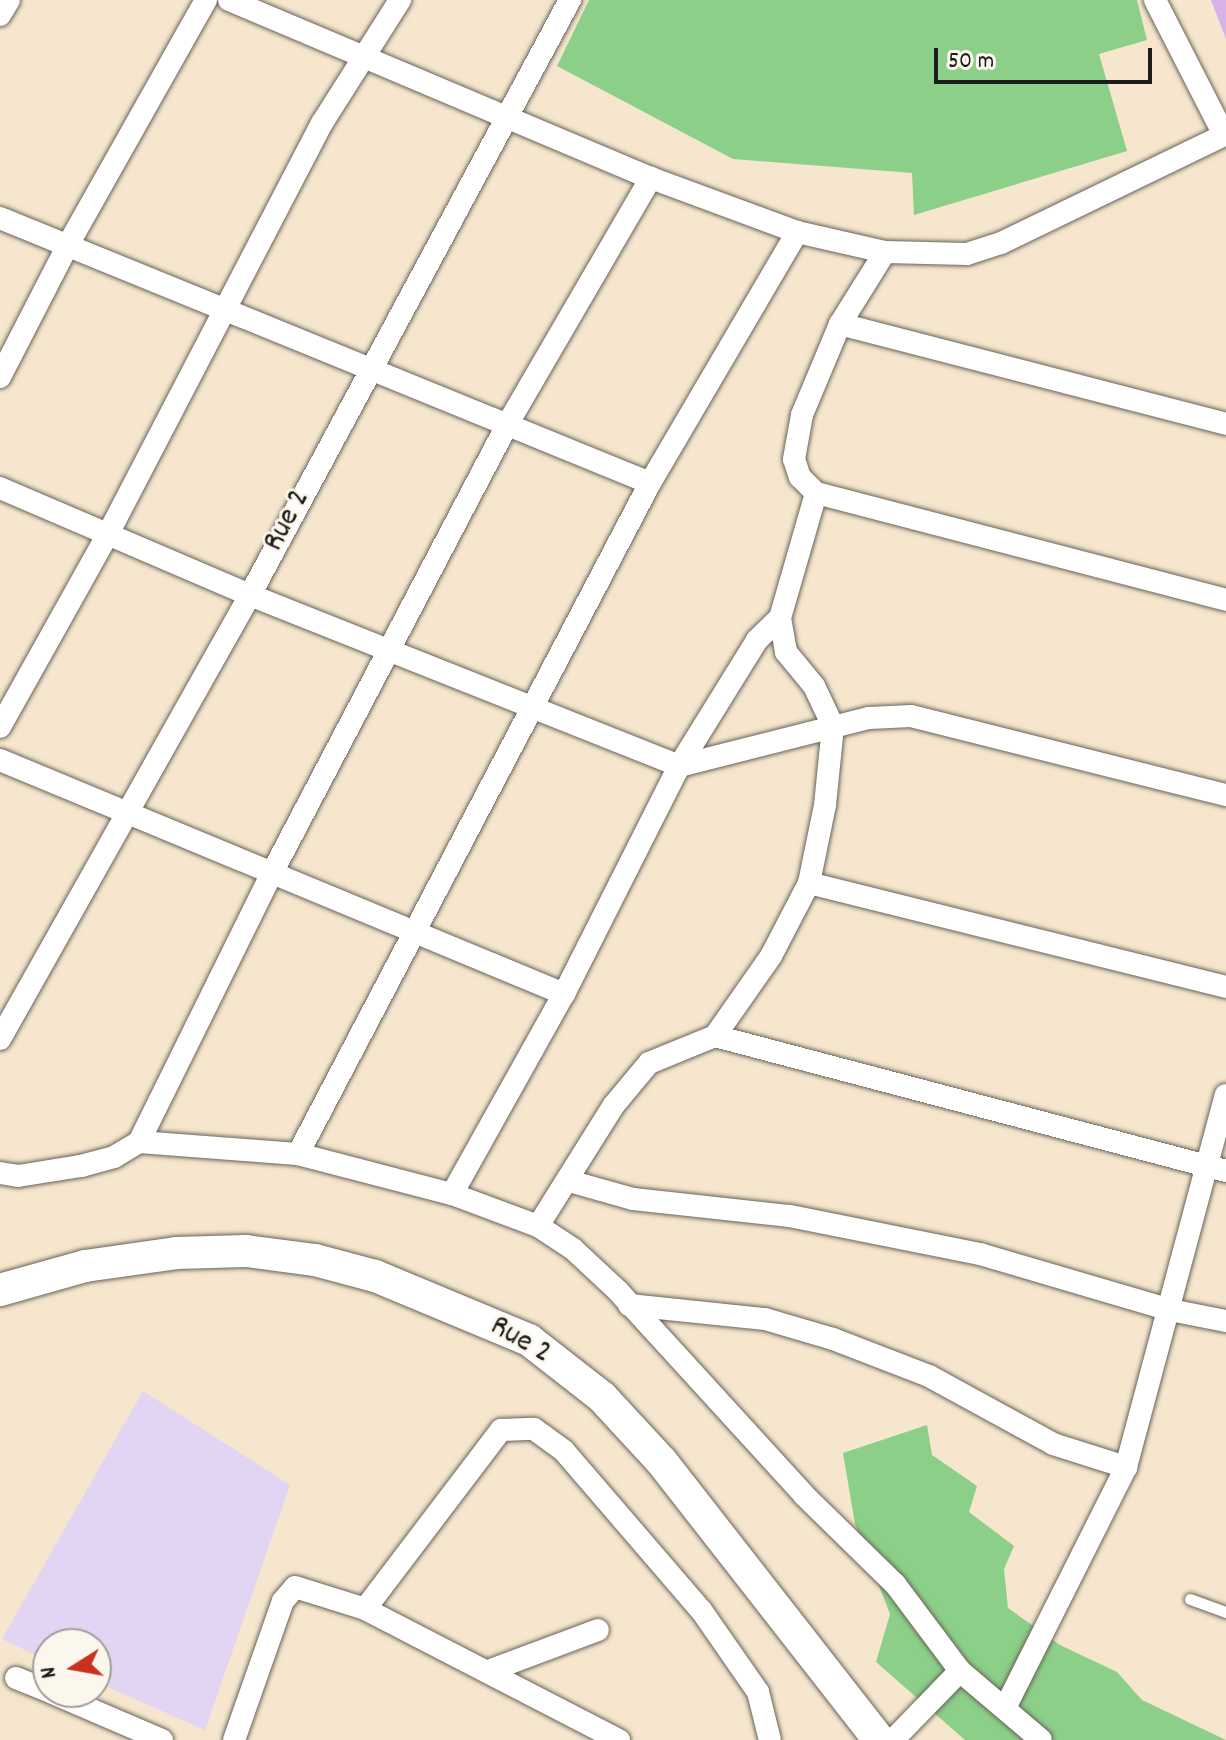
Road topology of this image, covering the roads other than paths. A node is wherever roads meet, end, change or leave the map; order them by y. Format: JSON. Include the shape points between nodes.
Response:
{"nodes":[{"id":1,"x":9,"y":0,"type":"edge"},
{"id":2,"x":206,"y":0,"type":"edge"},
{"id":3,"x":229,"y":0,"type":"edge"},
{"id":4,"x":400,"y":0,"type":"edge"},
{"id":5,"x":570,"y":0,"type":"edge"},
{"id":6,"x":1155,"y":0,"type":"edge"},
{"id":7,"x":280,"y":10,"type":"edge"},
{"id":8,"x":0,"y":15,"type":"edge"},
{"id":9,"x":364,"y":58,"type":"junction"},
{"id":10,"x":511,"y":115,"type":"junction"},
{"id":11,"x":1224,"y":133,"type":"edge"},
{"id":12,"x":651,"y":178,"type":"junction"},
{"id":13,"x":0,"y":218,"type":"edge"},
{"id":14,"x":797,"y":232,"type":"junction"},
{"id":15,"x":69,"y":243,"type":"junction"},
{"id":16,"x":885,"y":252,"type":"junction"},
{"id":17,"x":223,"y":310,"type":"junction"},
{"id":18,"x":840,"y":324,"type":"junction"},
{"id":19,"x":369,"y":367,"type":"junction"},
{"id":20,"x":0,"y":377,"type":"edge"},
{"id":21,"x":1226,"y":424,"type":"edge"},
{"id":22,"x":507,"y":425,"type":"junction"},
{"id":23,"x":650,"y":483,"type":"junction"},
{"id":24,"x":0,"y":488,"type":"edge"},
{"id":25,"x":816,"y":493,"type":"junction"},
{"id":26,"x":108,"y":534,"type":"junction"},
{"id":27,"x":250,"y":595,"type":"junction"},
{"id":28,"x":1226,"y":600,"type":"edge"},
{"id":29,"x":780,"y":618,"type":"junction"},
{"id":30,"x":390,"y":651,"type":"junction"},
{"id":31,"x":530,"y":709,"type":"junction"},
{"id":32,"x":833,"y":726,"type":"junction"},
{"id":33,"x":0,"y":727,"type":"edge"},
{"id":34,"x":0,"y":760,"type":"edge"},
{"id":35,"x":679,"y":766,"type":"junction"},
{"id":36,"x":1226,"y":795,"type":"edge"},
{"id":37,"x":125,"y":812,"type":"junction"},
{"id":38,"x":272,"y":873,"type":"junction"},
{"id":39,"x":809,"y":883,"type":"junction"},
{"id":40,"x":417,"y":933,"type":"junction"},
{"id":41,"x":1226,"y":987,"type":"edge"},
{"id":42,"x":564,"y":994,"type":"junction"},
{"id":43,"x":715,"y":1036,"type":"junction"},
{"id":44,"x":0,"y":1039,"type":"edge"},
{"id":45,"x":1226,"y":1095,"type":"edge"},
{"id":46,"x":139,"y":1142,"type":"junction"},
{"id":47,"x":298,"y":1154,"type":"junction"},
{"id":48,"x":1217,"y":1169,"type":"edge"},
{"id":49,"x":0,"y":1173,"type":"edge"},
{"id":50,"x":569,"y":1181,"type":"junction"},
{"id":51,"x":452,"y":1194,"type":"junction"},
{"id":52,"x":538,"y":1226,"type":"junction"},
{"id":53,"x":0,"y":1290,"type":"edge"},
{"id":54,"x":629,"y":1305,"type":"junction"},
{"id":55,"x":1170,"y":1310,"type":"junction"},
{"id":56,"x":1226,"y":1321,"type":"edge"},
{"id":57,"x":1126,"y":1467,"type":"junction"},
{"id":58,"x":1190,"y":1599,"type":"dead end"},
{"id":59,"x":365,"y":1609,"type":"junction"},
{"id":60,"x":1226,"y":1612,"type":"edge"},
{"id":61,"x":598,"y":1630,"type":"dead end"},
{"id":62,"x":491,"y":1670,"type":"junction"},
{"id":63,"x":960,"y":1671,"type":"junction"},
{"id":64,"x":16,"y":1678,"type":"dead end"},
{"id":65,"x":32,"y":1685,"type":"edge"},
{"id":66,"x":1006,"y":1706,"type":"junction"},
{"id":67,"x":87,"y":1708,"type":"edge"},
{"id":68,"x":162,"y":1740,"type":"edge"},
{"id":69,"x":234,"y":1740,"type":"edge"},
{"id":70,"x":619,"y":1740,"type":"edge"},
{"id":71,"x":770,"y":1740,"type":"edge"},
{"id":72,"x":879,"y":1740,"type":"edge"},
{"id":73,"x":893,"y":1740,"type":"edge"},
{"id":74,"x":1041,"y":1740,"type":"edge"}],
"edges":[{"from":1,"to":8,"type":"street"},
{"from":2,"to":15,"type":"street"},
{"from":3,"to":7,"type":"street"},
{"from":4,"to":9,"type":"street"},
{"from":5,"to":10,"type":"street","name":"Rue 2"},
{"from":6,"to":11,"type":"street"},
{"from":7,"to":9,"type":"street"},
{"from":9,"to":10,"type":"street"},
{"from":9,"to":17,"type":"street","via":[[322,123]]},
{"from":10,"to":12,"type":"street"},
{"from":10,"to":19,"type":"street","name":"Rue 2"},
{"from":11,"to":16,"type":"street","via":[[1001,243],[967,254]]},
{"from":12,"to":14,"type":"street"},
{"from":12,"to":22,"type":"street"},
{"from":13,"to":15,"type":"street"},
{"from":14,"to":16,"type":"street"},
{"from":14,"to":23,"type":"street"},
{"from":15,"to":17,"type":"street"},
{"from":15,"to":20,"type":"street"},
{"from":16,"to":18,"type":"street"},
{"from":17,"to":19,"type":"street"},
{"from":17,"to":26,"type":"street"},
{"from":18,"to":21,"type":"street"},
{"from":18,"to":25,"type":"street","via":[[802,415],[794,459],[800,477]]},
{"from":19,"to":22,"type":"street"},
{"from":19,"to":27,"type":"street","name":"Rue 2"},
{"from":22,"to":23,"type":"street"},
{"from":22,"to":30,"type":"street"},
{"from":23,"to":31,"type":"street"},
{"from":24,"to":26,"type":"street"},
{"from":25,"to":28,"type":"street"},
{"from":25,"to":29,"type":"street"},
{"from":26,"to":27,"type":"street"},
{"from":26,"to":33,"type":"street"},
{"from":27,"to":30,"type":"street"},
{"from":27,"to":37,"type":"street","name":"Rue 2"},
{"from":29,"to":32,"type":"street","via":[[786,652],[814,686]]},
{"from":29,"to":35,"type":"street","via":[[757,640]]},
{"from":30,"to":31,"type":"street"},
{"from":30,"to":38,"type":"street"},
{"from":31,"to":35,"type":"street"},
{"from":31,"to":40,"type":"street"},
{"from":32,"to":35,"type":"street"},
{"from":32,"to":36,"type":"street","via":[[911,716]]},
{"from":32,"to":39,"type":"street","via":[[825,805]]},
{"from":34,"to":37,"type":"street"},
{"from":35,"to":42,"type":"street"},
{"from":37,"to":38,"type":"street"},
{"from":37,"to":44,"type":"street","name":"Rue 2"},
{"from":38,"to":40,"type":"street"},
{"from":38,"to":46,"type":"street"},
{"from":39,"to":41,"type":"street"},
{"from":39,"to":43,"type":"street","via":[[771,956]]},
{"from":40,"to":42,"type":"street"},
{"from":40,"to":47,"type":"street"},
{"from":42,"to":51,"type":"street"},
{"from":43,"to":48,"type":"street"},
{"from":43,"to":50,"type":"street","via":[[649,1063],[614,1105]]},
{"from":45,"to":48,"type":"street"},
{"from":46,"to":47,"type":"street"},
{"from":46,"to":49,"type":"street","via":[[114,1157],[81,1166],[18,1176]]},
{"from":47,"to":51,"type":"street"},
{"from":48,"to":55,"type":"street"},
{"from":50,"to":52,"type":"street"},
{"from":50,"to":55,"type":"street","via":[[633,1199],[790,1216],[980,1254]]},
{"from":51,"to":52,"type":"street"},
{"from":52,"to":54,"type":"street","via":[[573,1249]]},
{"from":53,"to":72,"type":"street","name":"Rue 2","via":[[85,1266],[176,1253],[246,1251],[315,1260],[375,1276],[529,1340],[602,1397],[662,1462]]},
{"from":54,"to":57,"type":"street","via":[[765,1319],[833,1339],[929,1376],[1053,1444]]},
{"from":54,"to":63,"type":"street","via":[[895,1584]]},
{"from":55,"to":56,"type":"street"},
{"from":55,"to":57,"type":"street"},
{"from":57,"to":66,"type":"street"},
{"from":58,"to":60,"type":"lane"},
{"from":59,"to":62,"type":"street"},
{"from":59,"to":69,"type":"street","via":[[304,1587],[289,1591]]},
{"from":59,"to":71,"type":"street","via":[[501,1430],[534,1429],[564,1451],[701,1610],[758,1692]]},
{"from":61,"to":62,"type":"street"},
{"from":62,"to":70,"type":"street"},
{"from":63,"to":66,"type":"street"},
{"from":63,"to":73,"type":"street"},
{"from":64,"to":65,"type":"street"},
{"from":66,"to":74,"type":"street"},
{"from":67,"to":68,"type":"street"}]}
